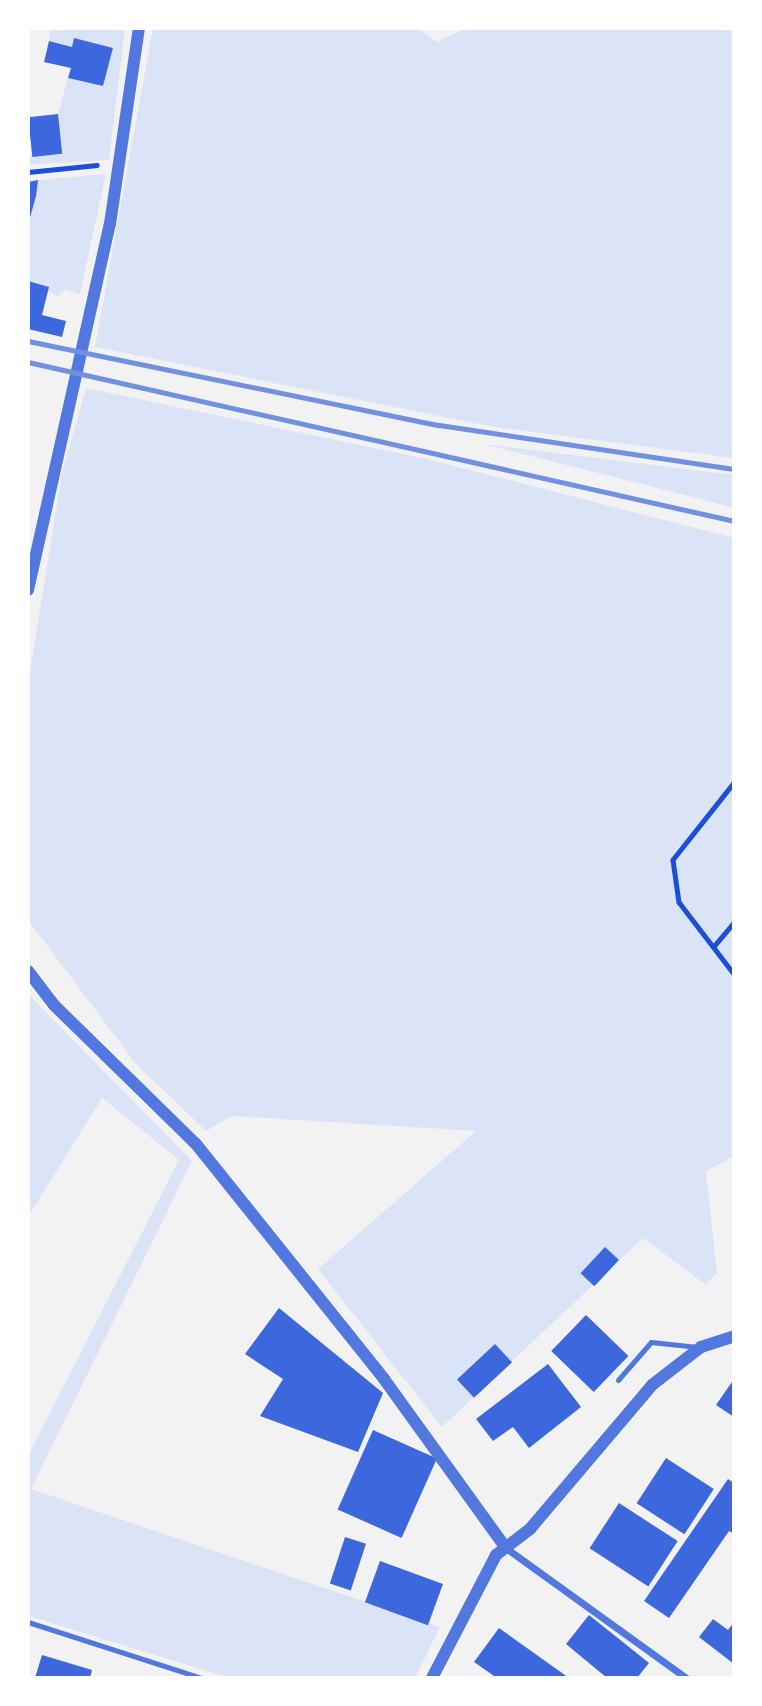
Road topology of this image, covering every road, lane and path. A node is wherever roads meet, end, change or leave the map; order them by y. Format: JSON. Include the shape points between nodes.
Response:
{"nodes":[{"id":1,"x":139,"y":28,"type":"edge"},
{"id":2,"x":119,"y":163,"type":"junction"},
{"id":3,"x":28,"y":173,"type":"edge"},
{"id":4,"x":28,"y":590,"type":"edge"},
{"id":5,"x":734,"y":783,"type":"edge"},
{"id":6,"x":734,"y":922,"type":"edge"},
{"id":7,"x":714,"y":946,"type":"junction"},
{"id":8,"x":28,"y":971,"type":"edge"},
{"id":9,"x":734,"y":974,"type":"edge"},
{"id":10,"x":734,"y":1336,"type":"edge"},
{"id":11,"x":701,"y":1347,"type":"junction"},
{"id":12,"x":618,"y":1380,"type":"dead end"},
{"id":13,"x":506,"y":1548,"type":"junction"},
{"id":14,"x":28,"y":1622,"type":"edge"},
{"id":15,"x":201,"y":1678,"type":"edge"},
{"id":16,"x":432,"y":1678,"type":"edge"},
{"id":17,"x":687,"y":1678,"type":"edge"}],
"edges":[{"from":1,"to":2,"type":"street"},
{"from":2,"to":3,"type":"path"},
{"from":2,"to":4,"type":"street"},
{"from":5,"to":7,"type":"path","via":[[673,860],[679,902]]},
{"from":6,"to":7,"type":"path"},
{"from":7,"to":9,"type":"path"},
{"from":8,"to":13,"type":"street","via":[[54,1005],[196,1144],[384,1379]]},
{"from":10,"to":11,"type":"street"},
{"from":11,"to":12,"type":"lane","via":[[651,1342]]},
{"from":11,"to":13,"type":"street","via":[[652,1385],[530,1529]]},
{"from":13,"to":16,"type":"street","via":[[491,1561]]},
{"from":13,"to":17,"type":"street"},
{"from":14,"to":15,"type":"lane"}]}
